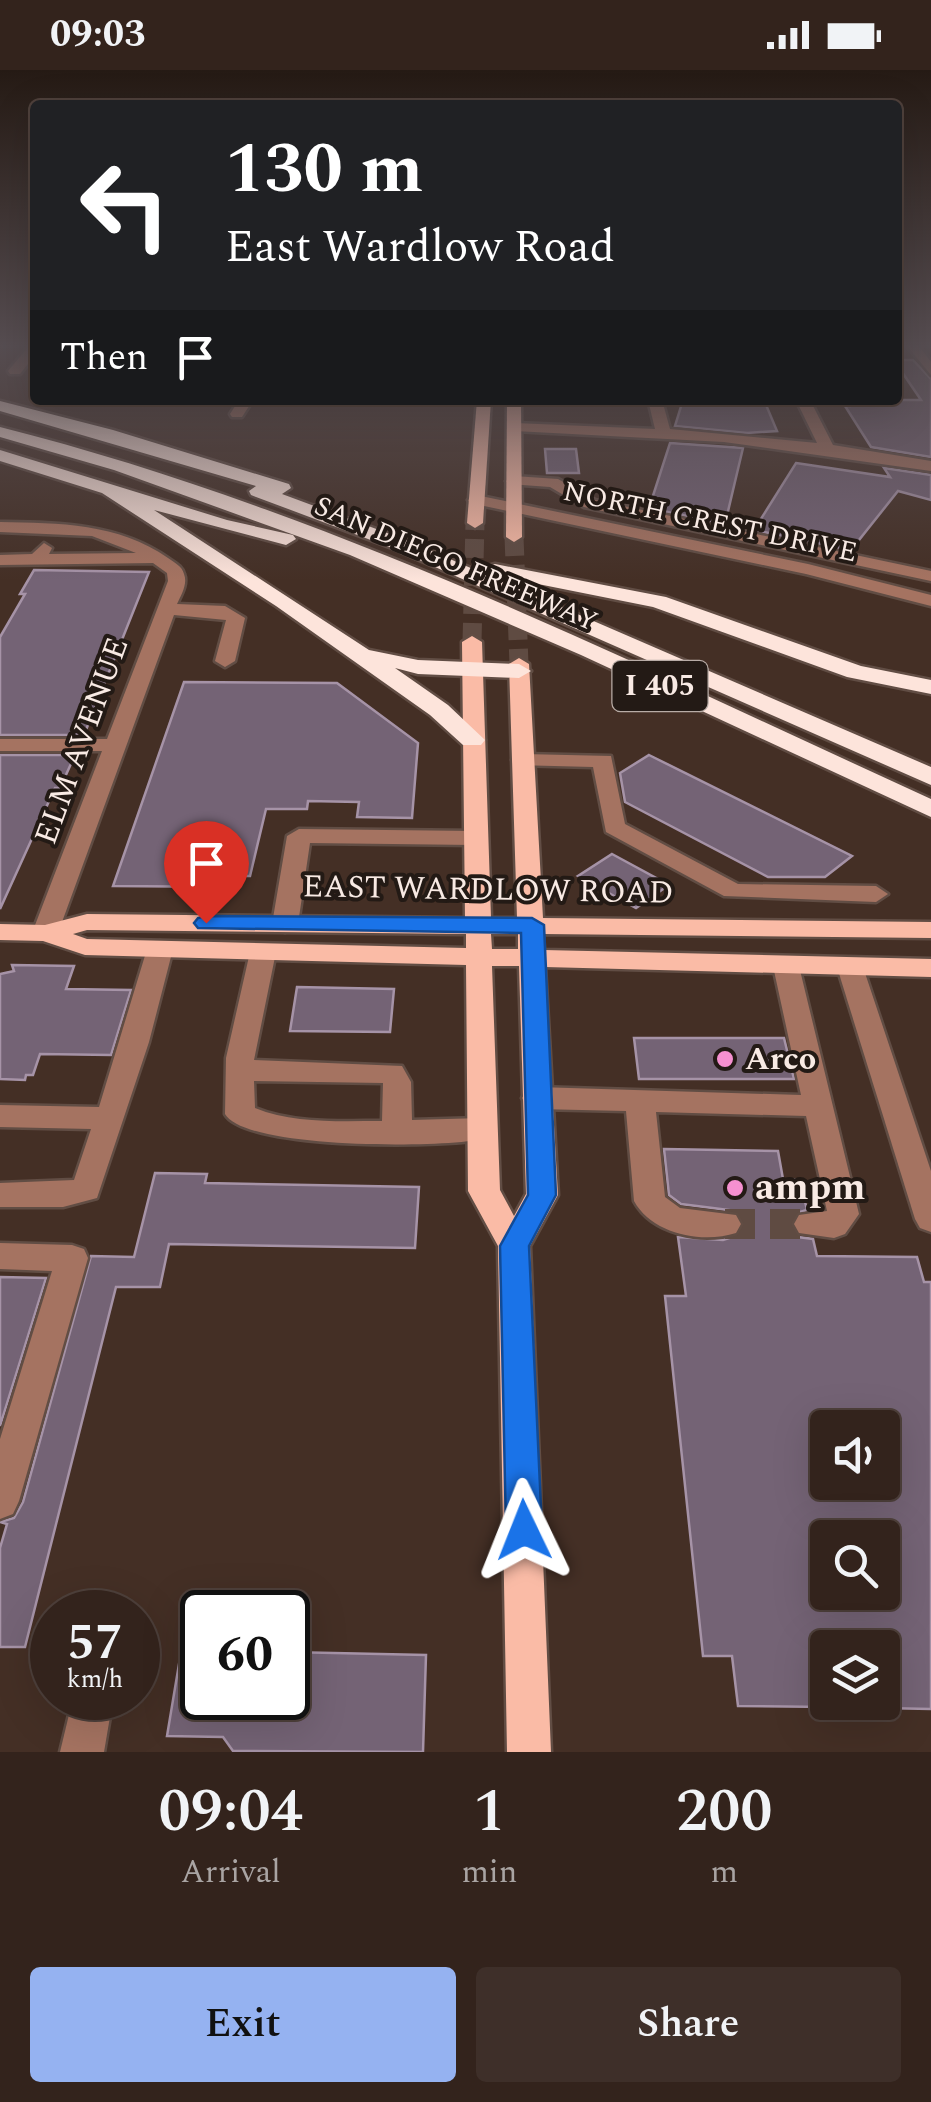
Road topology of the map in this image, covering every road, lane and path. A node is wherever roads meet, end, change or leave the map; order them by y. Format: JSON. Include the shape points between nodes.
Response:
{"nodes":[{"id":1,"x":35,"y":424,"type":"edge"},
{"id":2,"x":66,"y":424,"type":"edge"},
{"id":3,"x":482,"y":424,"type":"edge"},
{"id":4,"x":661,"y":424,"type":"edge"},
{"id":5,"x":816,"y":424,"type":"edge"},
{"id":6,"x":515,"y":427,"type":"joint"},
{"id":7,"x":0,"y":432,"type":"edge"},
{"id":8,"x":663,"y":432,"type":"junction"},
{"id":9,"x":827,"y":448,"type":"junction"},
{"id":10,"x":0,"y":455,"type":"edge"},
{"id":11,"x":931,"y":466,"type":"edge"},
{"id":12,"x":514,"y":481,"type":"junction"},
{"id":13,"x":105,"y":487,"type":"junction"},
{"id":14,"x":476,"y":500,"type":"junction"},
{"id":15,"x":514,"y":508,"type":"junction"},
{"id":16,"x":475,"y":523,"type":"tunnel mouth"},
{"id":17,"x":0,"y":527,"type":"edge"},
{"id":18,"x":55,"y":528,"type":"junction"},
{"id":19,"x":514,"y":537,"type":"tunnel mouth"},
{"id":20,"x":37,"y":559,"type":"junction"},
{"id":21,"x":0,"y":560,"type":"edge"},
{"id":22,"x":388,"y":563,"type":"junction"},
{"id":23,"x":167,"y":564,"type":"junction"},
{"id":24,"x":494,"y":570,"type":"junction"},
{"id":25,"x":931,"y":576,"type":"edge"},
{"id":26,"x":931,"y":601,"type":"edge"},
{"id":27,"x":166,"y":609,"type":"junction"},
{"id":28,"x":472,"y":642,"type":"tunnel mouth"},
{"id":29,"x":350,"y":649,"type":"junction"},
{"id":30,"x":225,"y":661,"type":"dead end"},
{"id":31,"x":519,"y":668,"type":"joint"},
{"id":32,"x":471,"y":671,"type":"junction"},
{"id":33,"x":931,"y":687,"type":"edge"},
{"id":34,"x":472,"y":740,"type":"junction"},
{"id":35,"x":0,"y":745,"type":"edge"},
{"id":36,"x":116,"y":745,"type":"junction"},
{"id":37,"x":931,"y":758,"type":"edge"},
{"id":38,"x":523,"y":760,"type":"junction"},
{"id":39,"x":931,"y":778,"type":"edge"},
{"id":40,"x":931,"y":789,"type":"edge"},
{"id":41,"x":931,"y":809,"type":"edge"},
{"id":42,"x":474,"y":838,"type":"junction"},
{"id":43,"x":734,"y":891,"type":"junction"},
{"id":44,"x":876,"y":894,"type":"dead end"},
{"id":45,"x":285,"y":924,"type":"junction"},
{"id":46,"x":476,"y":925,"type":"junction"},
{"id":47,"x":532,"y":925,"type":"junction"},
{"id":48,"x":743,"y":928,"type":"junction"},
{"id":49,"x":931,"y":930,"type":"edge"},
{"id":50,"x":0,"y":932,"type":"edge"},
{"id":51,"x":45,"y":933,"type":"junction"},
{"id":52,"x":160,"y":949,"type":"junction"},
{"id":53,"x":263,"y":952,"type":"junction"},
{"id":54,"x":476,"y":958,"type":"junction"},
{"id":55,"x":533,"y":958,"type":"junction"},
{"id":56,"x":786,"y":966,"type":"junction"},
{"id":57,"x":850,"y":967,"type":"junction"},
{"id":58,"x":931,"y":968,"type":"edge"},
{"id":59,"x":240,"y":1070,"type":"junction"},
{"id":60,"x":538,"y":1098,"type":"junction"},
{"id":61,"x":640,"y":1101,"type":"junction"},
{"id":62,"x":819,"y":1106,"type":"junction"},
{"id":63,"x":0,"y":1116,"type":"edge"},
{"id":64,"x":108,"y":1118,"type":"junction"},
{"id":65,"x":482,"y":1129,"type":"junction"},
{"id":66,"x":397,"y":1130,"type":"junction"},
{"id":67,"x":0,"y":1195,"type":"edge"},
{"id":68,"x":931,"y":1219,"type":"edge"},
{"id":69,"x":726,"y":1224,"type":"tunnel mouth"},
{"id":70,"x":810,"y":1224,"type":"tunnel mouth"},
{"id":71,"x":514,"y":1246,"type":"junction"},
{"id":72,"x":0,"y":1256,"type":"edge"},
{"id":73,"x":0,"y":1501,"type":"edge"},
{"id":74,"x":88,"y":1720,"type":"edge"},
{"id":75,"x":82,"y":1752,"type":"edge"},
{"id":76,"x":529,"y":1752,"type":"edge"}],
"edges":[{"from":1,"to":39,"type":"highway","via":[[152,456],[382,537]]},
{"from":2,"to":24,"type":"highway","name":"SAN DIEGO FREEWAY","number":"I 405","via":[[231,471]]},
{"from":3,"to":14,"type":"main road"},
{"from":4,"to":8,"type":"street"},
{"from":5,"to":9,"type":"street"},
{"from":6,"to":8,"type":"street"},
{"from":6,"to":12,"type":"main road"},
{"from":7,"to":22,"type":"highway","name":"SAN DIEGO FREEWAY","number":"I 405","via":[[200,492]]},
{"from":8,"to":9,"type":"street"},
{"from":9,"to":11,"type":"street"},
{"from":10,"to":13,"type":"highway"},
{"from":12,"to":15,"type":"main road"},
{"from":12,"to":25,"type":"street","via":[[553,482],[590,504]]},
{"from":13,"to":22,"type":"highway","via":[[222,525]]},
{"from":13,"to":29,"type":"highway"},
{"from":14,"to":15,"type":"street","name":"NORTH CREST DRIVE"},
{"from":14,"to":16,"type":"main road"},
{"from":15,"to":19,"type":"main road"},
{"from":15,"to":26,"type":"street","name":"NORTH CREST DRIVE"},
{"from":17,"to":18,"type":"street"},
{"from":18,"to":20,"type":"street"},
{"from":18,"to":23,"type":"street","via":[[120,536]]},
{"from":20,"to":21,"type":"street"},
{"from":20,"to":23,"type":"street"},
{"from":22,"to":40,"type":"highway","via":[[448,573]]},
{"from":22,"to":41,"type":"highway","name":"SAN DIEGO FREEWAY","number":"I 405"},
{"from":23,"to":27,"type":"street","name":"ELM AVENUE","via":[[177,581]]},
{"from":24,"to":33,"type":"highway","via":[[658,602],[854,672]]},
{"from":24,"to":37,"type":"highway","name":"SAN DIEGO FREEWAY","number":"I 405"},
{"from":27,"to":30,"type":"street","via":[[236,618]]},
{"from":27,"to":36,"type":"street","name":"ELM AVENUE"},
{"from":28,"to":32,"type":"main road"},
{"from":29,"to":32,"type":"highway","via":[[406,666]]},
{"from":29,"to":34,"type":"highway"},
{"from":31,"to":32,"type":"highway"},
{"from":31,"to":38,"type":"main road"},
{"from":32,"to":34,"type":"main road"},
{"from":34,"to":42,"type":"main road"},
{"from":35,"to":36,"type":"street"},
{"from":36,"to":51,"type":"street","name":"ELM AVENUE"},
{"from":38,"to":43,"type":"street","via":[[603,761],[614,827]]},
{"from":38,"to":47,"type":"main road"},
{"from":42,"to":45,"type":"street","via":[[299,836]]},
{"from":42,"to":46,"type":"main road"},
{"from":43,"to":44,"type":"street"},
{"from":43,"to":48,"type":"street"},
{"from":45,"to":46,"type":"main road","name":"EAST WARDLOW ROAD"},
{"from":45,"to":51,"type":"main road","name":"EAST WARDLOW ROAD","via":[[87,922]]},
{"from":46,"to":47,"type":"main road","name":"EAST WARDLOW ROAD"},
{"from":46,"to":54,"type":"main road"},
{"from":47,"to":48,"type":"main road","name":"EAST WARDLOW ROAD"},
{"from":47,"to":55,"type":"main road"},
{"from":48,"to":49,"type":"main road","name":"EAST WARDLOW ROAD"},
{"from":50,"to":51,"type":"main road","name":"EAST WARDLOW ROAD"},
{"from":51,"to":52,"type":"main road","name":"EAST WARDLOW ROAD","via":[[84,947]]},
{"from":52,"to":53,"type":"main road","name":"EAST WARDLOW ROAD"},
{"from":52,"to":64,"type":"street"},
{"from":53,"to":54,"type":"main road","name":"EAST WARDLOW ROAD"},
{"from":53,"to":59,"type":"street"},
{"from":54,"to":55,"type":"main road","name":"EAST WARDLOW ROAD"},
{"from":54,"to":65,"type":"main road"},
{"from":55,"to":56,"type":"main road","name":"EAST WARDLOW ROAD"},
{"from":55,"to":60,"type":"main road"},
{"from":56,"to":57,"type":"main road","name":"EAST WARDLOW ROAD"},
{"from":56,"to":62,"type":"street"},
{"from":57,"to":58,"type":"main road","name":"EAST WARDLOW ROAD"},
{"from":57,"to":68,"type":"street"},
{"from":59,"to":66,"type":"street","via":[[240,1114],[254,1123]]},
{"from":59,"to":66,"type":"street","via":[[392,1072]]},
{"from":60,"to":61,"type":"street"},
{"from":60,"to":71,"type":"main road","via":[[542,1195]]},
{"from":61,"to":62,"type":"street"},
{"from":61,"to":69,"type":"street","via":[[650,1201],[658,1214],[678,1222]]},
{"from":62,"to":70,"type":"street","via":[[843,1214],[834,1225]]},
{"from":63,"to":64,"type":"street"},
{"from":64,"to":67,"type":"street","via":[[86,1189],[63,1196]]},
{"from":65,"to":66,"type":"street"},
{"from":65,"to":71,"type":"main road","via":[[484,1191]]},
{"from":71,"to":76,"type":"main road"},
{"from":72,"to":73,"type":"street","via":[[72,1258]]},
{"from":74,"to":75,"type":"street"}]}
